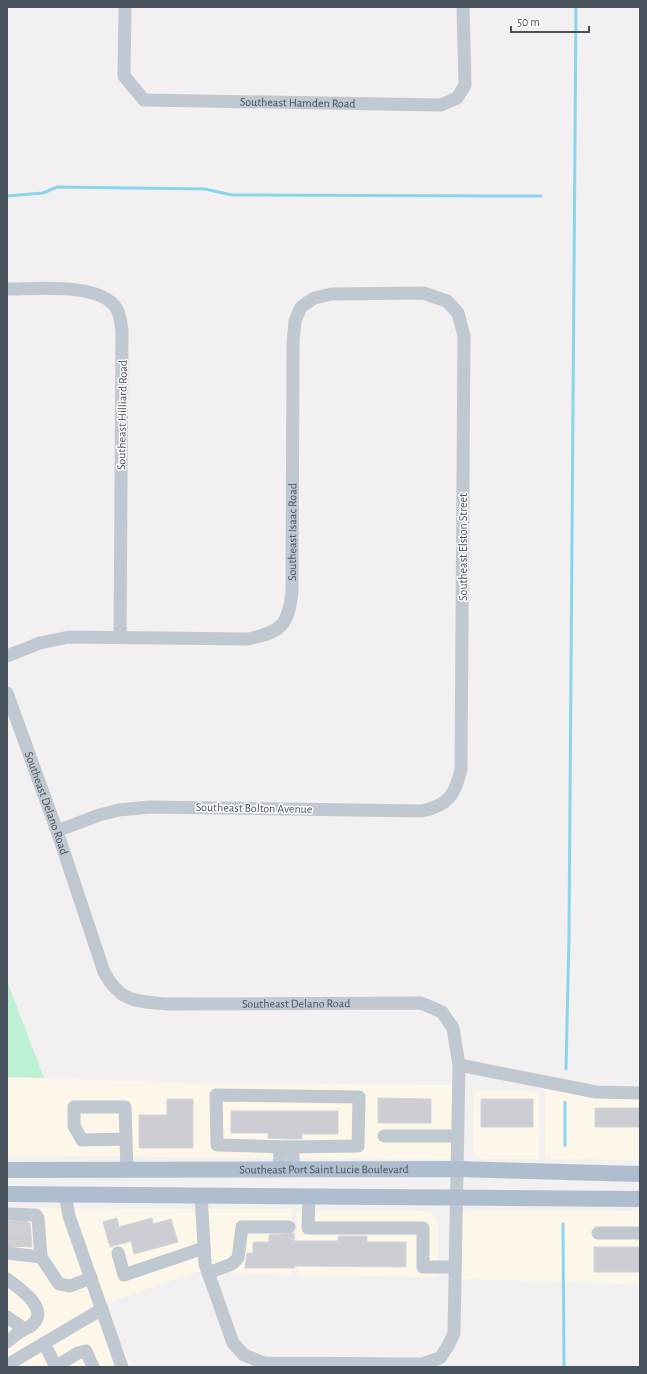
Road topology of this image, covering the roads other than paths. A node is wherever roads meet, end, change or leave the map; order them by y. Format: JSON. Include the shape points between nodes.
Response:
{"nodes":[{"id":1,"x":125,"y":7,"type":"edge"},
{"id":2,"x":463,"y":7,"type":"edge"},
{"id":3,"x":7,"y":289,"type":"edge"},
{"id":4,"x":447,"y":301,"type":"joint"},
{"id":5,"x":120,"y":637,"type":"junction"},
{"id":6,"x":7,"y":656,"type":"edge"},
{"id":7,"x":7,"y":693,"type":"edge"},
{"id":8,"x":450,"y":797,"type":"joint"},
{"id":9,"x":56,"y":831,"type":"junction"},
{"id":10,"x":459,"y":1065,"type":"junction"},
{"id":11,"x":640,"y":1093,"type":"edge"},
{"id":12,"x":384,"y":1136,"type":"dead end"},
{"id":13,"x":457,"y":1136,"type":"junction"},
{"id":14,"x":126,"y":1139,"type":"dead end"},
{"id":15,"x":286,"y":1148,"type":"junction"},
{"id":16,"x":456,"y":1169,"type":"junction"},
{"id":17,"x":7,"y":1170,"type":"edge"},
{"id":18,"x":127,"y":1170,"type":"junction"},
{"id":19,"x":165,"y":1170,"type":"junction"},
{"id":20,"x":286,"y":1170,"type":"junction"},
{"id":21,"x":640,"y":1174,"type":"edge"},
{"id":22,"x":7,"y":1194,"type":"edge"},
{"id":23,"x":65,"y":1194,"type":"junction"},
{"id":24,"x":201,"y":1195,"type":"junction"},
{"id":25,"x":309,"y":1196,"type":"junction"},
{"id":26,"x":455,"y":1197,"type":"junction"},
{"id":27,"x":640,"y":1199,"type":"edge"},
{"id":28,"x":19,"y":1217,"type":"edge"},
{"id":29,"x":289,"y":1227,"type":"dead end"},
{"id":30,"x":640,"y":1233,"type":"edge"},
{"id":31,"x":598,"y":1234,"type":"dead end"},
{"id":32,"x":204,"y":1248,"type":"junction"},
{"id":33,"x":17,"y":1251,"type":"edge"},
{"id":34,"x":118,"y":1254,"type":"dead end"},
{"id":35,"x":41,"y":1257,"type":"junction"},
{"id":36,"x":455,"y":1267,"type":"junction"},
{"id":37,"x":208,"y":1273,"type":"junction"},
{"id":38,"x":7,"y":1278,"type":"edge"},
{"id":39,"x":91,"y":1278,"type":"junction"},
{"id":40,"x":102,"y":1310,"type":"junction"},
{"id":41,"x":7,"y":1317,"type":"edge"},
{"id":42,"x":18,"y":1333,"type":"junction"},
{"id":43,"x":7,"y":1342,"type":"edge"},
{"id":44,"x":44,"y":1343,"type":"junction"},
{"id":45,"x":7,"y":1365,"type":"edge"},
{"id":46,"x":316,"y":1365,"type":"edge"},
{"id":47,"x":56,"y":1367,"type":"edge"},
{"id":48,"x":93,"y":1367,"type":"edge"},
{"id":49,"x":122,"y":1367,"type":"edge"}],
"edges":[{"from":1,"to":2,"type":"street","name":"Southeast Hamden Road","via":[[124,76],[144,100],[441,106],[457,98],[466,85]]},
{"from":3,"to":5,"type":"street","name":"Southeast Hilliard Road","via":[[79,290],[104,297],[117,309],[122,331]]},
{"from":4,"to":5,"type":"street","name":"Southeast Isaac Road","via":[[423,293],[332,294],[314,298],[302,307],[294,321],[292,592],[290,610],[283,625],[268,635],[248,639]]},
{"from":4,"to":8,"type":"street","name":"Southeast Elston Street","via":[[458,313],[464,336],[461,769],[457,786]]},
{"from":5,"to":6,"type":"street","name":"Southeast Isaac Road","via":[[69,637],[40,643]]},
{"from":7,"to":9,"type":"street","name":"Southeast Delano Road"},
{"from":8,"to":9,"type":"street","name":"Southeast Bolton Avenue","via":[[437,807],[422,811],[150,807],[99,815]]},
{"from":9,"to":10,"type":"street","name":"Southeast Delano Road","via":[[104,972],[112,986],[127,998],[166,1004],[421,1003],[442,1012],[453,1028]]},
{"from":10,"to":11,"type":"street","via":[[596,1092]]},
{"from":10,"to":13,"type":"street","name":"Southeast Delano Road"},
{"from":12,"to":13,"type":"street"},
{"from":13,"to":16,"type":"street","name":"Southeast Delano Road"},
{"from":14,"to":18,"type":"street"},
{"from":15,"to":15,"type":"street","via":[[358,1146],[359,1097],[216,1095],[217,1145]]},
{"from":15,"to":20,"type":"street","via":[[293,1152]]},
{"from":16,"to":20,"type":"main road","name":"Southeast Port Saint Lucie Boulevard"},
{"from":16,"to":21,"type":"main road","name":"Southeast Port Saint Lucie Boulevard"},
{"from":16,"to":26,"type":"street","name":"Southeast Delano Road"},
{"from":17,"to":18,"type":"main road","name":"Southeast Port Saint Lucie Boulevard"},
{"from":18,"to":19,"type":"main road","name":"Southeast Port Saint Lucie Boulevard"},
{"from":19,"to":20,"type":"main road","name":"Southeast Port Saint Lucie Boulevard"},
{"from":19,"to":23,"type":"main road","via":[[151,1179],[92,1180],[77,1185]]},
{"from":22,"to":23,"type":"main road"},
{"from":23,"to":24,"type":"main road"},
{"from":23,"to":39,"type":"street","via":[[69,1216]]},
{"from":24,"to":25,"type":"main road"},
{"from":24,"to":32,"type":"street"},
{"from":25,"to":26,"type":"main road"},
{"from":25,"to":36,"type":"street","via":[[308,1228],[423,1228],[423,1267]]},
{"from":26,"to":27,"type":"main road"},
{"from":26,"to":36,"type":"street","name":"Southeast Delano Road"},
{"from":28,"to":35,"type":"street","via":[[38,1218]]},
{"from":29,"to":37,"type":"street","via":[[242,1227],[238,1258],[232,1264]]},
{"from":30,"to":31,"type":"street"},
{"from":32,"to":34,"type":"street","via":[[124,1275]]},
{"from":32,"to":37,"type":"street"},
{"from":33,"to":35,"type":"street"},
{"from":35,"to":39,"type":"street","via":[[62,1286],[70,1286]]},
{"from":36,"to":46,"type":"street","name":"Southeast Delano Road","via":[[454,1333],[440,1358],[422,1364]]},
{"from":37,"to":46,"type":"street","via":[[233,1343],[244,1355],[264,1363]]},
{"from":38,"to":42,"type":"street","via":[[28,1294],[38,1309],[33,1324]]},
{"from":39,"to":40,"type":"street"},
{"from":40,"to":44,"type":"street"},
{"from":40,"to":49,"type":"street"},
{"from":41,"to":42,"type":"street","via":[[19,1325]]},
{"from":42,"to":43,"type":"street"},
{"from":44,"to":45,"type":"street"},
{"from":44,"to":47,"type":"street"},
{"from":47,"to":48,"type":"street","via":[[86,1351]]}]}
